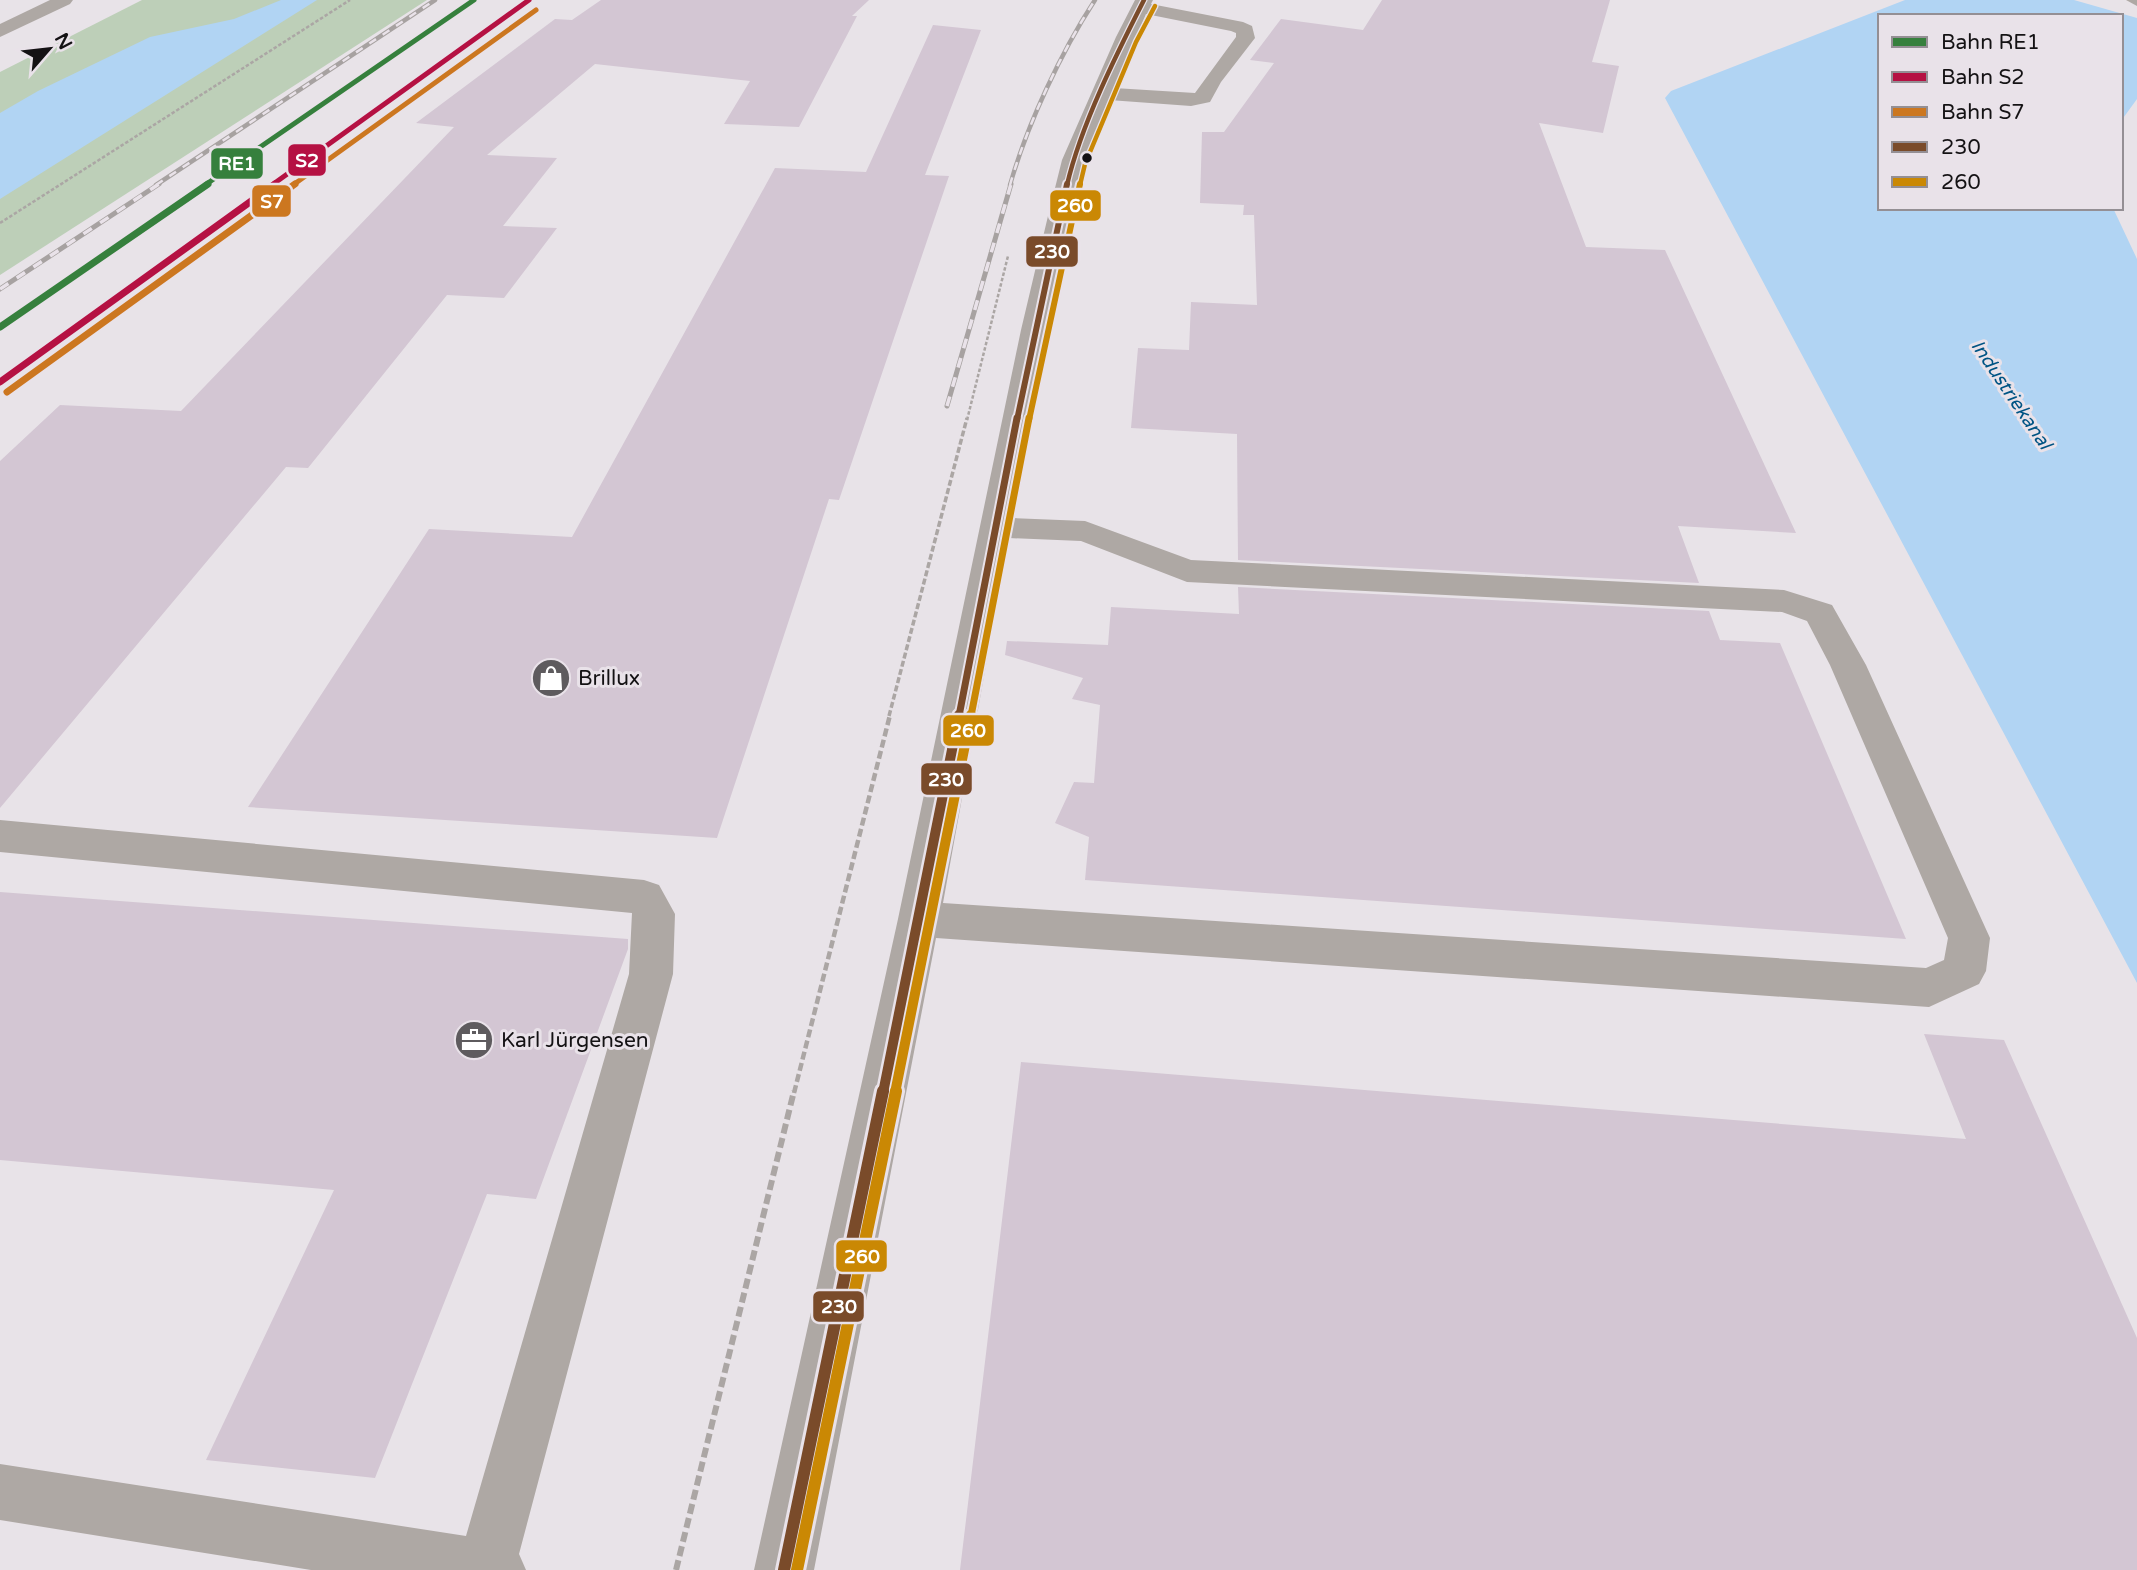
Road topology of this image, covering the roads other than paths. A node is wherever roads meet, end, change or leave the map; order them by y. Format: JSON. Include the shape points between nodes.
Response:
{"nodes":[{"id":1,"x":64,"y":0,"type":"edge"},
{"id":2,"x":1142,"y":4,"type":"edge"},
{"id":3,"x":3,"y":9,"type":"dead end"},
{"id":4,"x":37,"y":12,"type":"junction"},
{"id":5,"x":0,"y":31,"type":"edge"},
{"id":6,"x":1101,"y":93,"type":"junction"},
{"id":7,"x":994,"y":527,"type":"junction"},
{"id":8,"x":0,"y":836,"type":"edge"},
{"id":9,"x":919,"y":919,"type":"junction"},
{"id":10,"x":0,"y":1492,"type":"edge"},
{"id":11,"x":491,"y":1569,"type":"edge"},
{"id":12,"x":784,"y":1570,"type":"edge"}],
"edges":[{"from":1,"to":4,"type":"street"},
{"from":2,"to":6,"type":"street"},
{"from":2,"to":6,"type":"street","via":[[1236,26],[1245,30],[1247,38],[1203,98]]},
{"from":3,"to":4,"type":"street"},
{"from":4,"to":5,"type":"street"},
{"from":6,"to":7,"type":"street","via":[[1073,163]]},
{"from":7,"to":9,"type":"street"},
{"from":7,"to":9,"type":"street","via":[[1085,531],[1187,571],[1784,601],[1820,613],[1848,665],[1969,938],[1965,971],[1929,988]]},
{"from":8,"to":11,"type":"street","via":[[644,897],[654,914],[651,974]]},
{"from":9,"to":12,"type":"street"},
{"from":10,"to":11,"type":"street"}]}
